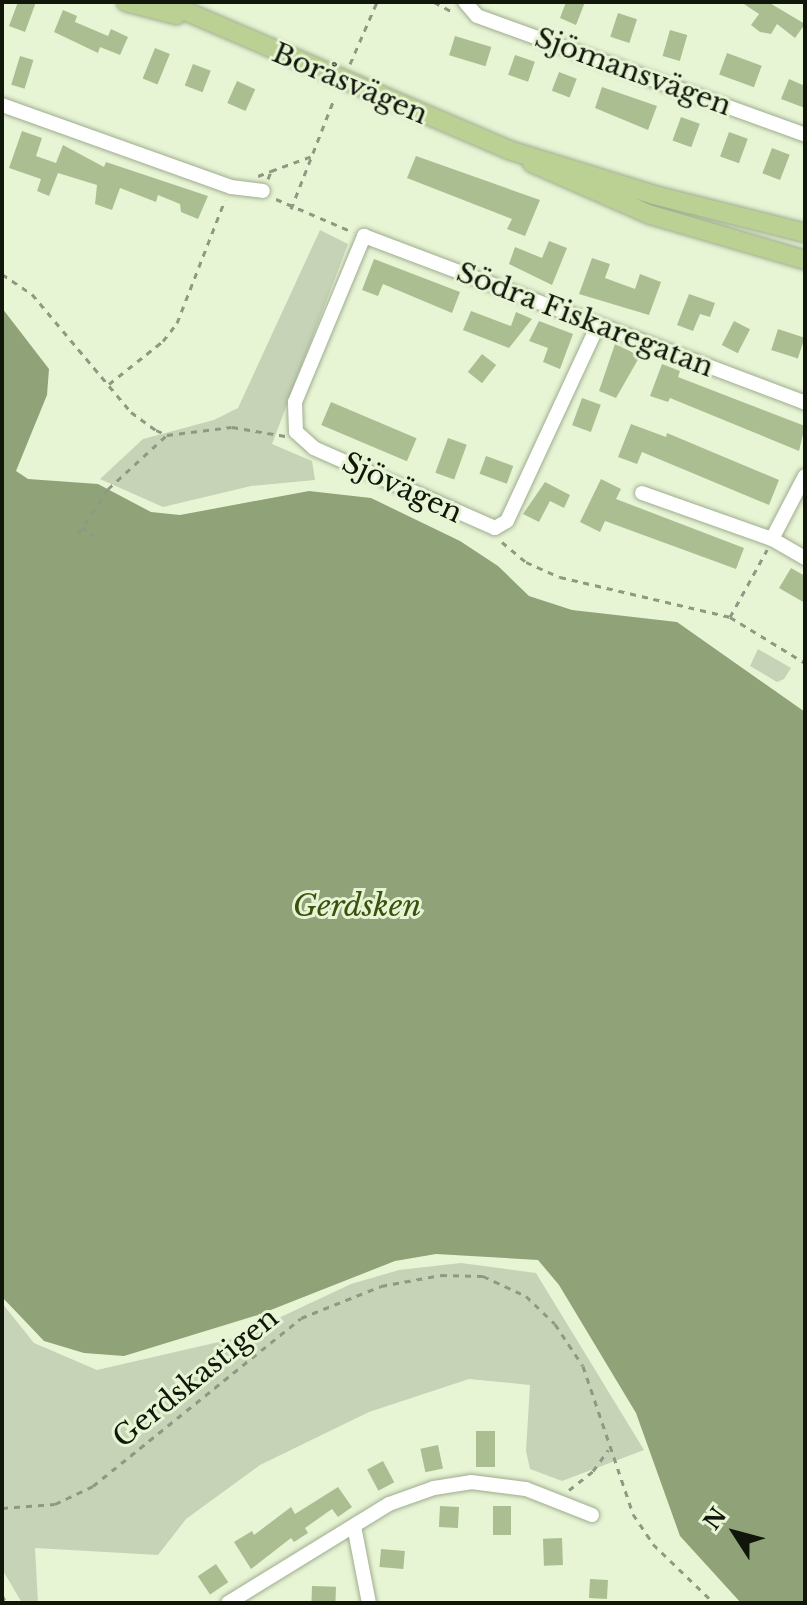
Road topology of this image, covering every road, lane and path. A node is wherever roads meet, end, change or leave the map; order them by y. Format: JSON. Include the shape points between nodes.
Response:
{"nodes":[{"id":1,"x":126,"y":2,"type":"edge"},
{"id":2,"x":164,"y":2,"type":"edge"},
{"id":3,"x":377,"y":2,"type":"edge"},
{"id":4,"x":465,"y":3,"type":"edge"},
{"id":5,"x":191,"y":18,"type":"junction"},
{"id":6,"x":348,"y":68,"type":"dead end"},
{"id":7,"x":334,"y":99,"type":"dead end"},
{"id":8,"x":2,"y":105,"type":"edge"},
{"id":9,"x":805,"y":135,"type":"edge"},
{"id":10,"x":509,"y":150,"type":"junction"},
{"id":11,"x":312,"y":156,"type":"junction"},
{"id":12,"x":231,"y":187,"type":"junction"},
{"id":13,"x":263,"y":191,"type":"junction"},
{"id":14,"x":291,"y":209,"type":"junction"},
{"id":15,"x":805,"y":233,"type":"edge"},
{"id":16,"x":364,"y":236,"type":"junction"},
{"id":17,"x":805,"y":260,"type":"edge"},
{"id":18,"x":2,"y":274,"type":"edge"},
{"id":19,"x":598,"y":325,"type":"junction"},
{"id":20,"x":109,"y":384,"type":"junction"},
{"id":21,"x":805,"y":403,"type":"edge"},
{"id":22,"x":296,"y":432,"type":"junction"},
{"id":23,"x":167,"y":435,"type":"junction"},
{"id":24,"x":805,"y":476,"type":"edge"},
{"id":25,"x":642,"y":493,"type":"dead end"},
{"id":26,"x":82,"y":527,"type":"junction"},
{"id":27,"x":495,"y":528,"type":"junction"},
{"id":28,"x":78,"y":534,"type":"dead end"},
{"id":29,"x":94,"y":536,"type":"dead end"},
{"id":30,"x":772,"y":539,"type":"junction"},
{"id":31,"x":805,"y":558,"type":"edge"},
{"id":32,"x":730,"y":617,"type":"junction"},
{"id":33,"x":805,"y":663,"type":"edge"},
{"id":34,"x":609,"y":1448,"type":"junction"},
{"id":35,"x":558,"y":1501,"type":"junction"},
{"id":36,"x":2,"y":1508,"type":"edge"},
{"id":37,"x":592,"y":1515,"type":"dead end"},
{"id":38,"x":354,"y":1526,"type":"junction"},
{"id":39,"x":2,"y":1595,"type":"edge"},
{"id":40,"x":6,"y":1603,"type":"edge"},
{"id":41,"x":228,"y":1603,"type":"edge"},
{"id":42,"x":369,"y":1603,"type":"edge"},
{"id":43,"x":714,"y":1603,"type":"edge"}],
"edges":[{"from":1,"to":5,"type":"main road","name":"Boråsvägen"},
{"from":2,"to":5,"type":"main road","name":"Boråsvägen"},
{"from":3,"to":6,"type":"path"},
{"from":4,"to":9,"type":"street","name":"Sjömansvägen","via":[[477,16]]},
{"from":5,"to":10,"type":"main road","name":"Boråsvägen"},
{"from":7,"to":11,"type":"path"},
{"from":8,"to":12,"type":"street"},
{"from":10,"to":15,"type":"main road","name":"Boråsvägen","via":[[654,195]]},
{"from":10,"to":17,"type":"main road","name":"Boråsvägen","via":[[569,183],[648,214]]},
{"from":11,"to":13,"type":"path","via":[[271,171]]},
{"from":11,"to":14,"type":"path"},
{"from":12,"to":13,"type":"street"},
{"from":12,"to":20,"type":"path","via":[[177,323]]},
{"from":13,"to":14,"type":"path"},
{"from":14,"to":16,"type":"path"},
{"from":16,"to":19,"type":"street","name":"Södra Fiskaregatan"},
{"from":16,"to":22,"type":"street","via":[[295,402]]},
{"from":18,"to":20,"type":"path","via":[[32,294]]},
{"from":19,"to":21,"type":"street","name":"Södra Fiskaregatan"},
{"from":19,"to":27,"type":"street","name":"Sjövägen","via":[[507,521]]},
{"from":20,"to":23,"type":"path","via":[[131,412]]},
{"from":22,"to":23,"type":"path","via":[[282,437],[232,427]]},
{"from":22,"to":27,"type":"street","name":"Sjövägen","via":[[314,448]]},
{"from":23,"to":26,"type":"path","via":[[108,489]]},
{"from":24,"to":30,"type":"street"},
{"from":25,"to":30,"type":"street"},
{"from":26,"to":28,"type":"path"},
{"from":26,"to":29,"type":"path"},
{"from":27,"to":32,"type":"path","via":[[512,553],[546,572]]},
{"from":30,"to":31,"type":"street"},
{"from":30,"to":32,"type":"path"},
{"from":32,"to":33,"type":"path"},
{"from":34,"to":35,"type":"path","via":[[593,1471]]},
{"from":34,"to":36,"type":"path","name":"Gerdskastigen","via":[[583,1366],[541,1307],[500,1281],[441,1275],[381,1286],[301,1318],[93,1486],[55,1504]]},
{"from":34,"to":43,"type":"path","name":"Gerdskastigen","via":[[633,1514],[646,1534]]},
{"from":35,"to":37,"type":"street"},
{"from":35,"to":38,"type":"street","via":[[526,1489],[471,1482],[414,1494]]},
{"from":38,"to":41,"type":"street"},
{"from":38,"to":42,"type":"street"},
{"from":39,"to":40,"type":"path"}]}
